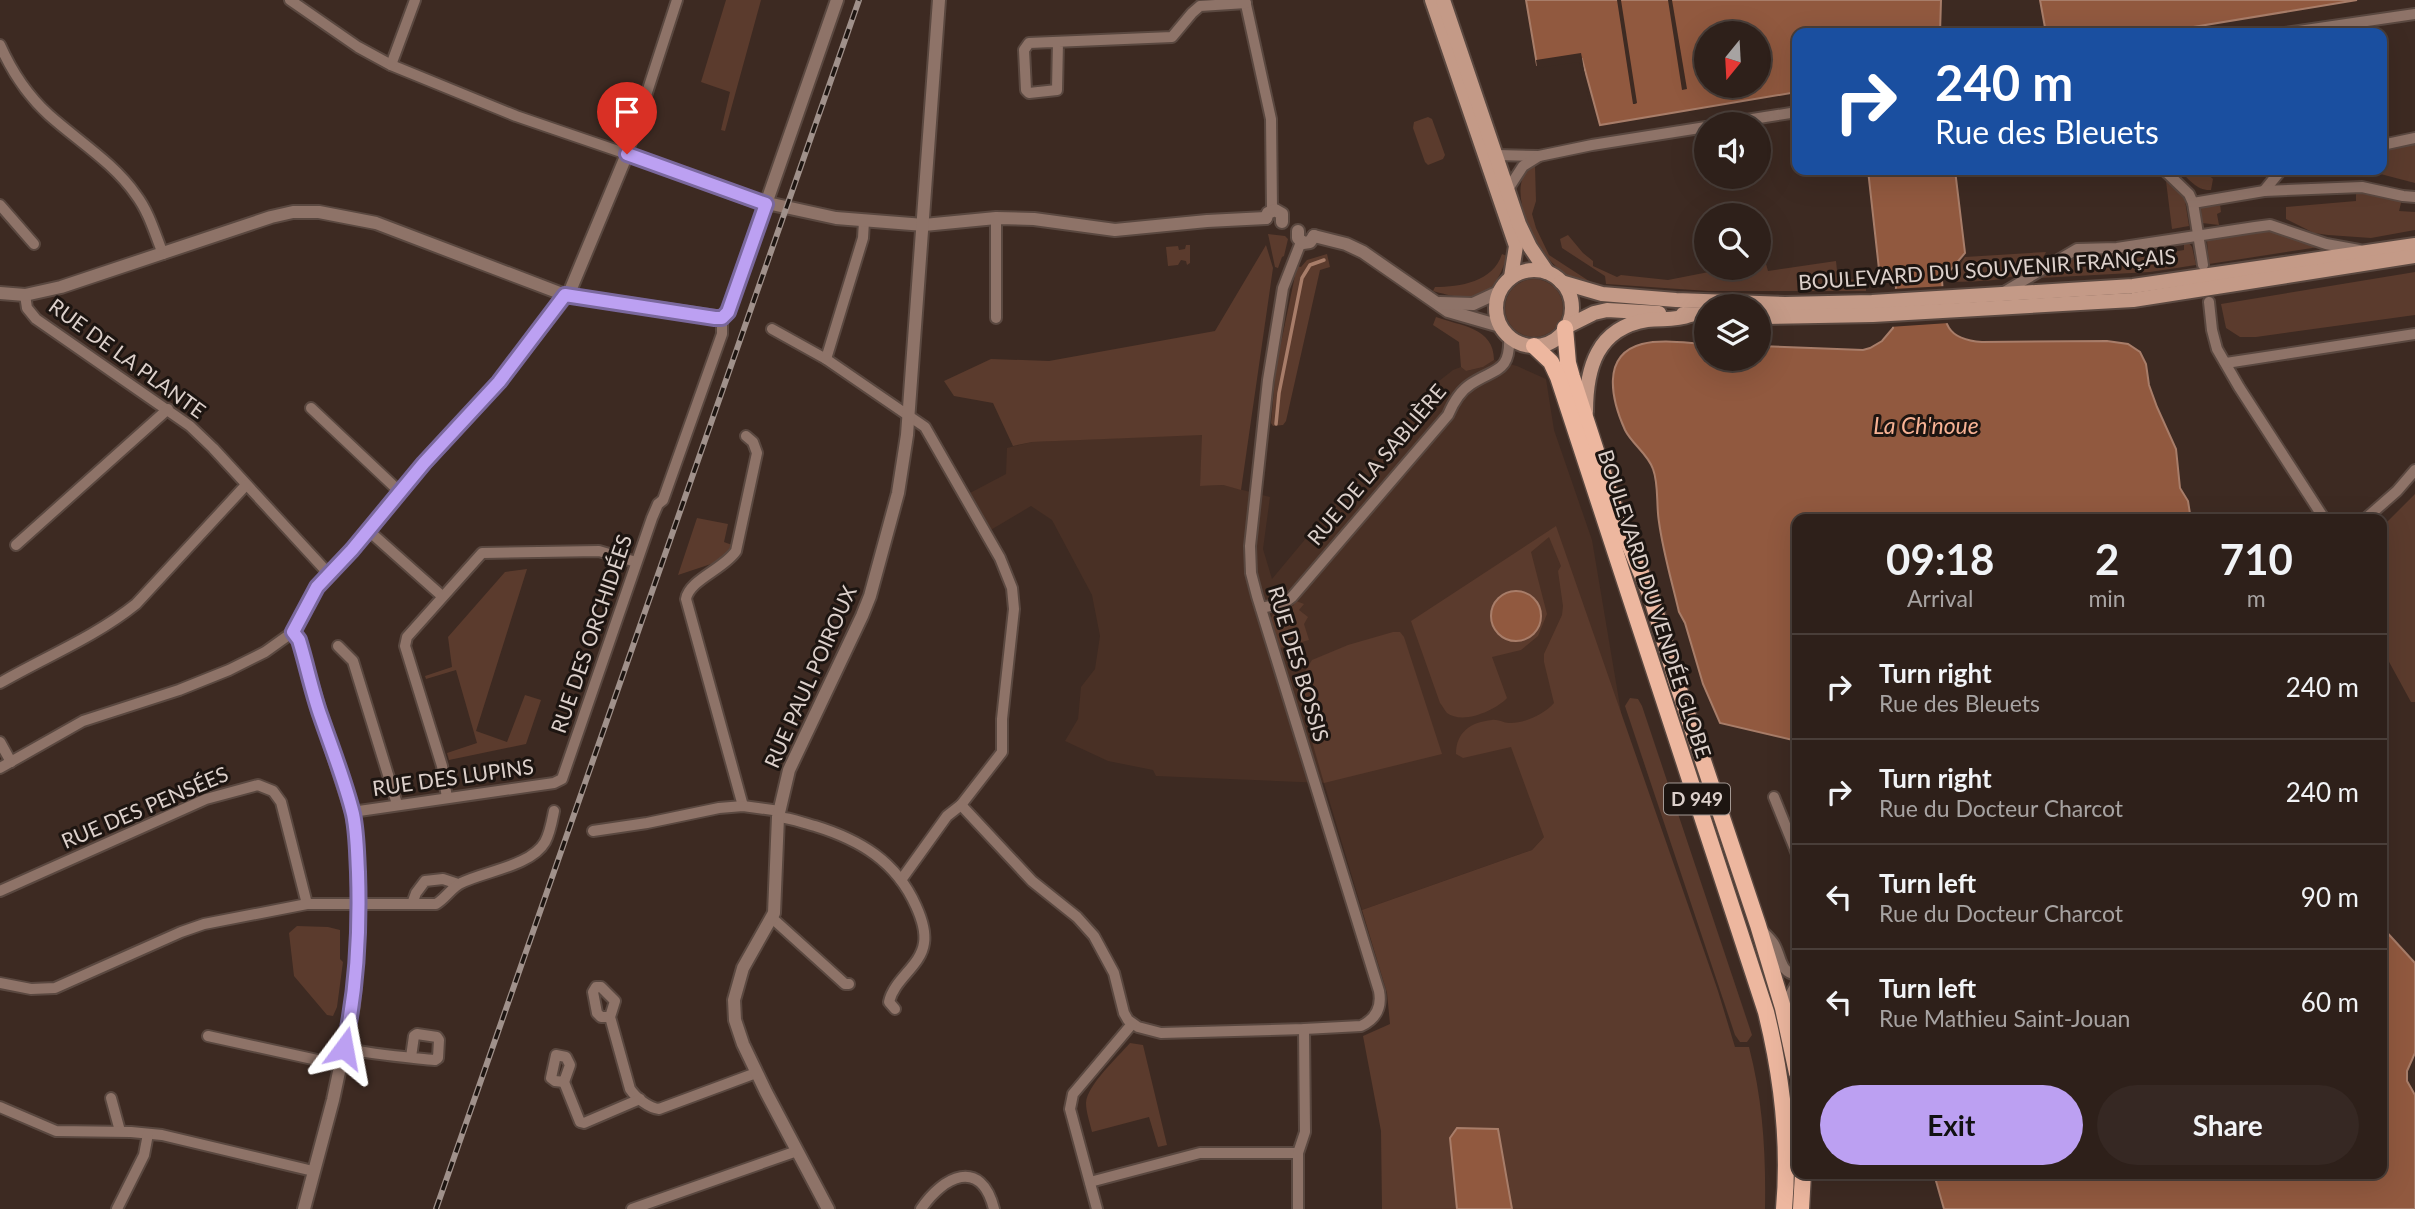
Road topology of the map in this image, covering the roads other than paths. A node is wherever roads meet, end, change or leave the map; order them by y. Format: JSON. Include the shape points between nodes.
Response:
{"nodes":[{"id":1,"x":290,"y":0,"type":"edge"},
{"id":2,"x":415,"y":0,"type":"edge"},
{"id":3,"x":677,"y":0,"type":"edge"},
{"id":4,"x":837,"y":0,"type":"edge"},
{"id":5,"x":939,"y":0,"type":"edge"},
{"id":6,"x":1432,"y":0,"type":"edge"},
{"id":7,"x":1443,"y":0,"type":"edge"},
{"id":8,"x":1245,"y":1,"type":"edge"},
{"id":9,"x":2415,"y":13,"type":"edge"},
{"id":10,"x":2318,"y":28,"type":"edge"},
{"id":11,"x":1058,"y":42,"type":"junction"},
{"id":12,"x":0,"y":45,"type":"edge"},
{"id":13,"x":391,"y":65,"type":"junction"},
{"id":14,"x":1792,"y":113,"type":"edge"},
{"id":15,"x":1771,"y":116,"type":"edge"},
{"id":16,"x":1694,"y":129,"type":"edge"},
{"id":17,"x":2415,"y":138,"type":"edge"},
{"id":18,"x":2387,"y":144,"type":"edge"},
{"id":19,"x":627,"y":154,"type":"junction"},
{"id":20,"x":1497,"y":155,"type":"junction"},
{"id":21,"x":1539,"y":156,"type":"junction"},
{"id":22,"x":2169,"y":175,"type":"edge"},
{"id":23,"x":2277,"y":175,"type":"edge"},
{"id":24,"x":1508,"y":189,"type":"junction"},
{"id":25,"x":2264,"y":191,"type":"junction"},
{"id":26,"x":2415,"y":197,"type":"edge"},
{"id":27,"x":2193,"y":203,"type":"junction"},
{"id":28,"x":766,"y":204,"type":"junction"},
{"id":29,"x":0,"y":205,"type":"edge"},
{"id":30,"x":1269,"y":214,"type":"junction"},
{"id":31,"x":996,"y":218,"type":"junction"},
{"id":32,"x":864,"y":221,"type":"junction"},
{"id":33,"x":923,"y":225,"type":"junction"},
{"id":34,"x":1299,"y":236,"type":"junction"},
{"id":35,"x":2197,"y":236,"type":"junction"},
{"id":36,"x":34,"y":244,"type":"dead end"},
{"id":37,"x":2415,"y":245,"type":"edge"},
{"id":38,"x":2376,"y":251,"type":"junction"},
{"id":39,"x":163,"y":254,"type":"junction"},
{"id":40,"x":2415,"y":256,"type":"edge"},
{"id":41,"x":2203,"y":265,"type":"dead end"},
{"id":42,"x":1547,"y":272,"type":"junction"},
{"id":43,"x":1511,"y":277,"type":"junction"},
{"id":44,"x":1561,"y":282,"type":"junction"},
{"id":45,"x":1499,"y":292,"type":"junction"},
{"id":46,"x":0,"y":293,"type":"edge"},
{"id":47,"x":2001,"y":294,"type":"junction"},
{"id":48,"x":25,"y":295,"type":"junction"},
{"id":49,"x":565,"y":295,"type":"junction"},
{"id":50,"x":1434,"y":302,"type":"junction"},
{"id":51,"x":2208,"y":302,"type":"dead end"},
{"id":52,"x":1961,"y":303,"type":"junction"},
{"id":53,"x":1872,"y":308,"type":"junction"},
{"id":54,"x":1690,"y":315,"type":"junction"},
{"id":55,"x":1694,"y":315,"type":"edge"},
{"id":56,"x":1771,"y":316,"type":"edge"},
{"id":57,"x":722,"y":318,"type":"junction"},
{"id":58,"x":996,"y":318,"type":"dead end"},
{"id":59,"x":1566,"y":328,"type":"junction"},
{"id":60,"x":772,"y":329,"type":"dead end"},
{"id":61,"x":1504,"y":331,"type":"junction"},
{"id":62,"x":2415,"y":334,"type":"edge"},
{"id":63,"x":1534,"y":346,"type":"junction"},
{"id":64,"x":827,"y":359,"type":"junction"},
{"id":65,"x":2225,"y":363,"type":"junction"},
{"id":66,"x":311,"y":408,"type":"dead end"},
{"id":67,"x":168,"y":410,"type":"junction"},
{"id":68,"x":909,"y":417,"type":"junction"},
{"id":69,"x":1586,"y":421,"type":"junction"},
{"id":70,"x":746,"y":436,"type":"dead end"},
{"id":71,"x":2415,"y":470,"type":"edge"},
{"id":72,"x":246,"y":485,"type":"junction"},
{"id":73,"x":400,"y":492,"type":"junction"},
{"id":74,"x":2321,"y":514,"type":"edge"},
{"id":75,"x":2371,"y":514,"type":"edge"},
{"id":76,"x":369,"y":530,"type":"junction"},
{"id":77,"x":16,"y":545,"type":"dead end"},
{"id":78,"x":636,"y":562,"type":"junction"},
{"id":79,"x":328,"y":573,"type":"junction"},
{"id":80,"x":442,"y":596,"type":"junction"},
{"id":81,"x":1261,"y":608,"type":"junction"},
{"id":82,"x":293,"y":632,"type":"junction"},
{"id":83,"x":338,"y":646,"type":"dead end"},
{"id":84,"x":0,"y":683,"type":"edge"},
{"id":85,"x":0,"y":741,"type":"edge"},
{"id":86,"x":11,"y":762,"type":"junction"},
{"id":87,"x":0,"y":768,"type":"edge"},
{"id":88,"x":559,"y":782,"type":"joint"},
{"id":89,"x":1774,"y":797,"type":"dead end"},
{"id":90,"x":447,"y":798,"type":"junction"},
{"id":91,"x":397,"y":804,"type":"junction"},
{"id":92,"x":961,"y":805,"type":"junction"},
{"id":93,"x":743,"y":806,"type":"junction"},
{"id":94,"x":352,"y":811,"type":"junction"},
{"id":95,"x":554,"y":811,"type":"dead end"},
{"id":96,"x":779,"y":814,"type":"junction"},
{"id":97,"x":593,"y":831,"type":"dead end"},
{"id":98,"x":1792,"y":842,"type":"edge"},
{"id":99,"x":901,"y":880,"type":"junction"},
{"id":100,"x":458,"y":884,"type":"junction"},
{"id":101,"x":0,"y":891,"type":"edge"},
{"id":102,"x":307,"y":904,"type":"junction"},
{"id":103,"x":412,"y":904,"type":"junction"},
{"id":104,"x":358,"y":905,"type":"junction"},
{"id":105,"x":772,"y":918,"type":"junction"},
{"id":106,"x":1758,"y":925,"type":"junction"},
{"id":107,"x":1792,"y":974,"type":"edge"},
{"id":108,"x":1,"y":981,"type":"edge"},
{"id":109,"x":849,"y":984,"type":"dead end"},
{"id":110,"x":895,"y":1009,"type":"dead end"},
{"id":111,"x":610,"y":1017,"type":"dead end"},
{"id":112,"x":1132,"y":1024,"type":"junction"},
{"id":113,"x":1304,"y":1029,"type":"junction"},
{"id":114,"x":208,"y":1036,"type":"dead end"},
{"id":115,"x":1792,"y":1045,"type":"edge"},
{"id":116,"x":344,"y":1048,"type":"junction"},
{"id":117,"x":411,"y":1058,"type":"dead end"},
{"id":118,"x":340,"y":1065,"type":"junction"},
{"id":119,"x":756,"y":1073,"type":"junction"},
{"id":120,"x":564,"y":1082,"type":"dead end"},
{"id":121,"x":111,"y":1098,"type":"dead end"},
{"id":122,"x":640,"y":1099,"type":"junction"},
{"id":123,"x":0,"y":1107,"type":"edge"},
{"id":124,"x":120,"y":1131,"type":"junction"},
{"id":125,"x":148,"y":1134,"type":"junction"},
{"id":126,"x":797,"y":1151,"type":"junction"},
{"id":127,"x":1298,"y":1153,"type":"junction"},
{"id":128,"x":313,"y":1171,"type":"junction"},
{"id":129,"x":1803,"y":1179,"type":"edge"},
{"id":130,"x":1090,"y":1182,"type":"junction"},
{"id":131,"x":117,"y":1209,"type":"edge"},
{"id":132,"x":304,"y":1209,"type":"edge"},
{"id":133,"x":632,"y":1209,"type":"edge"},
{"id":134,"x":828,"y":1209,"type":"edge"},
{"id":135,"x":921,"y":1209,"type":"edge"},
{"id":136,"x":994,"y":1209,"type":"edge"},
{"id":137,"x":1097,"y":1209,"type":"edge"},
{"id":138,"x":1298,"y":1209,"type":"edge"},
{"id":139,"x":1784,"y":1209,"type":"edge"},
{"id":140,"x":1801,"y":1209,"type":"edge"}],
"edges":[{"from":1,"to":13,"type":"street"},
{"from":2,"to":13,"type":"street"},
{"from":3,"to":19,"type":"street"},
{"from":4,"to":28,"type":"street"},
{"from":5,"to":33,"type":"street","name":"RUE PAUL POIROUX"},
{"from":6,"to":43,"type":"main road","via":[[1516,246]]},
{"from":7,"to":20,"type":"main road"},
{"from":8,"to":11,"type":"street","via":[[1195,8],[1172,37]]},
{"from":8,"to":30,"type":"street","via":[[1271,119]]},
{"from":9,"to":10,"type":"street"},
{"from":11,"to":11,"type":"street","via":[[1029,43],[1024,50],[1029,93],[1057,90]]},
{"from":12,"to":39,"type":"street","via":[[30,96],[137,196]]},
{"from":13,"to":19,"type":"street","via":[[516,116]]},
{"from":14,"to":15,"type":"street"},
{"from":16,"to":21,"type":"street"},
{"from":17,"to":18,"type":"street"},
{"from":19,"to":28,"type":"street"},
{"from":19,"to":49,"type":"street","via":[[573,286]]},
{"from":20,"to":21,"type":"street"},
{"from":20,"to":24,"type":"main road"},
{"from":21,"to":24,"type":"street","via":[[1523,166]]},
{"from":22,"to":27,"type":"street"},
{"from":23,"to":25,"type":"street"},
{"from":24,"to":42,"type":"main road","via":[[1519,224]]},
{"from":25,"to":26,"type":"street","via":[[2362,187]]},
{"from":25,"to":27,"type":"street"},
{"from":27,"to":35,"type":"street"},
{"from":28,"to":32,"type":"street"},
{"from":28,"to":57,"type":"street","via":[[730,307]]},
{"from":29,"to":36,"type":"street"},
{"from":30,"to":31,"type":"street","via":[[1115,230]]},
{"from":30,"to":34,"type":"street","via":[[1272,226],[1282,222]]},
{"from":31,"to":33,"type":"street"},
{"from":31,"to":58,"type":"street"},
{"from":32,"to":33,"type":"street"},
{"from":32,"to":64,"type":"street"},
{"from":33,"to":68,"type":"street","name":"RUE PAUL POIROUX"},
{"from":34,"to":50,"type":"street","via":[[1308,243],[1314,236],[1363,252]]},
{"from":34,"to":81,"type":"street","name":"RUE DES BOSSIS","via":[[1283,288],[1268,380],[1250,546],[1251,573]]},
{"from":35,"to":38,"type":"street","via":[[2270,225],[2326,244]]},
{"from":35,"to":41,"type":"street"},
{"from":35,"to":47,"type":"street","via":[[2077,249]]},
{"from":37,"to":38,"type":"main road","name":"BOULEVARD DU SOUVENIR FRANÇAIS"},
{"from":38,"to":47,"type":"main road","name":"BOULEVARD DU SOUVENIR FRANÇAIS","via":[[2171,282]]},
{"from":39,"to":48,"type":"street"},
{"from":39,"to":49,"type":"street","via":[[271,217],[318,212],[376,223]]},
{"from":40,"to":52,"type":"main road","name":"BOULEVARD DU SOUVENIR FRANÇAIS","via":[[2133,300]]},
{"from":42,"to":43,"type":"main road","via":[[1528,271]]},
{"from":42,"to":44,"type":"main road"},
{"from":43,"to":45,"type":"main road"},
{"from":44,"to":53,"type":"main road","name":"BOULEVARD DU SOUVENIR FRANÇAIS","via":[[1601,294]]},
{"from":44,"to":59,"type":"main road","via":[[1570,299]]},
{"from":45,"to":50,"type":"street","via":[[1473,304]]},
{"from":45,"to":61,"type":"main road","via":[[1496,309]]},
{"from":46,"to":48,"type":"street"},
{"from":47,"to":52,"type":"main road","name":"BOULEVARD DU SOUVENIR FRANÇAIS"},
{"from":48,"to":67,"type":"street","name":"RUE DE LA PLANTE","via":[[27,308],[36,319]]},
{"from":49,"to":57,"type":"street"},
{"from":49,"to":73,"type":"street","via":[[499,382]]},
{"from":50,"to":61,"type":"street"},
{"from":51,"to":65,"type":"street"},
{"from":52,"to":53,"type":"main road","name":"BOULEVARD DU SOUVENIR FRANÇAIS"},
{"from":53,"to":56,"type":"main road","name":"BOULEVARD DU SOUVENIR FRANÇAIS"},
{"from":54,"to":55,"type":"main road"},
{"from":54,"to":59,"type":"main road","via":[[1607,310]]},
{"from":54,"to":69,"type":"main road","via":[[1639,322],[1607,340],[1590,370]]},
{"from":57,"to":78,"type":"street","name":"RUE DES ORCHIDÉES","via":[[722,334]]},
{"from":59,"to":63,"type":"main road","via":[[1552,341]]},
{"from":59,"to":69,"type":"main road","name":"BOULEVARD DU VENDÉE GLOBE","number":"D 949","via":[[1569,366]]},
{"from":60,"to":64,"type":"street"},
{"from":61,"to":63,"type":"main road","via":[[1516,342]]},
{"from":61,"to":81,"type":"street","name":"RUE DE LA SABLIÈRE","via":[[1507,357],[1499,370],[1469,385],[1292,597]]},
{"from":62,"to":65,"type":"street"},
{"from":63,"to":139,"type":"main road","name":"BOULEVARD DU VENDÉE GLOBE","number":"D 949","via":[[1558,377],[1766,1012],[1785,1124]]},
{"from":64,"to":68,"type":"street"},
{"from":65,"to":74,"type":"street"},
{"from":66,"to":73,"type":"street"},
{"from":67,"to":72,"type":"street","name":"RUE DE LA PLANTE","via":[[207,442]]},
{"from":67,"to":77,"type":"street"},
{"from":68,"to":92,"type":"street","via":[[925,427],[1000,558],[1012,588],[1002,752]]},
{"from":68,"to":96,"type":"street","name":"RUE PAUL POIROUX","via":[[898,492],[870,596],[789,770]]},
{"from":69,"to":106,"type":"main road","name":"BOULEVARD DU VENDÉE GLOBE","number":"D 949","via":[[1652,599]]},
{"from":70,"to":93,"type":"street","via":[[757,453],[736,551],[691,587],[686,599]]},
{"from":71,"to":75,"type":"street"},
{"from":72,"to":79,"type":"street","name":"RUE DE LA PLANTE"},
{"from":72,"to":84,"type":"street","via":[[130,609],[104,628]]},
{"from":73,"to":76,"type":"street"},
{"from":76,"to":79,"type":"street"},
{"from":76,"to":80,"type":"street"},
{"from":78,"to":80,"type":"street","via":[[599,551],[487,552],[477,556]]},
{"from":78,"to":88,"type":"street","name":"RUE DES ORCHIDÉES"},
{"from":79,"to":82,"type":"street"},
{"from":80,"to":90,"type":"street","via":[[405,646],[442,766]]},
{"from":81,"to":113,"type":"street","name":"RUE DES BOSSIS","via":[[1381,1001],[1377,1013],[1361,1026]]},
{"from":82,"to":86,"type":"street","via":[[229,670],[83,721]]},
{"from":82,"to":94,"type":"street"},
{"from":83,"to":91,"type":"street","via":[[353,661]]},
{"from":85,"to":86,"type":"street"},
{"from":86,"to":87,"type":"street"},
{"from":88,"to":90,"type":"street","name":"RUE DES LUPINS"},
{"from":89,"to":98,"type":"street"},
{"from":90,"to":91,"type":"street","name":"RUE DES LUPINS"},
{"from":91,"to":94,"type":"street","name":"RUE DES LUPINS"},
{"from":92,"to":99,"type":"street","via":[[947,816]]},
{"from":92,"to":112,"type":"street","via":[[1032,881],[1094,936],[1114,973],[1124,1013]]},
{"from":93,"to":96,"type":"street"},
{"from":93,"to":97,"type":"street"},
{"from":94,"to":104,"type":"street"},
{"from":95,"to":100,"type":"street","via":[[540,848],[518,862]]},
{"from":96,"to":99,"type":"street","via":[[854,840]]},
{"from":96,"to":105,"type":"street","name":"RUE PAUL POIROUX"},
{"from":99,"to":110,"type":"street","via":[[920,914],[924,942],[919,956],[891,991],[889,1002]]},
{"from":100,"to":103,"type":"street","via":[[436,904]]},
{"from":100,"to":103,"type":"street","via":[[443,878],[425,881]]},
{"from":101,"to":102,"type":"street","name":"RUE DES PENSÉES","via":[[198,802],[258,785],[273,791],[281,802]]},
{"from":102,"to":104,"type":"street"},
{"from":102,"to":108,"type":"street","via":[[193,927],[54,988],[31,989]]},
{"from":103,"to":104,"type":"street"},
{"from":104,"to":116,"type":"street","via":[[354,993]]},
{"from":105,"to":109,"type":"street"},
{"from":105,"to":119,"type":"street","name":"RUE PAUL POIROUX","via":[[738,979],[734,1000],[737,1028]]},
{"from":106,"to":107,"type":"street","via":[[1774,944],[1781,966]]},
{"from":106,"to":115,"type":"main road","name":"BOULEVARD DU VENDÉE GLOBE","number":"D 949"},
{"from":111,"to":122,"type":"street","via":[[630,1089]]},
{"from":112,"to":113,"type":"street","via":[[1161,1033]]},
{"from":112,"to":130,"type":"street","via":[[1070,1101]]},
{"from":113,"to":127,"type":"street","via":[[1305,1132]]},
{"from":114,"to":118,"type":"street"},
{"from":116,"to":117,"type":"street"},
{"from":116,"to":118,"type":"street"},
{"from":118,"to":128,"type":"street"},
{"from":119,"to":122,"type":"street","via":[[659,1108]]},
{"from":119,"to":126,"type":"street"},
{"from":120,"to":122,"type":"street","via":[[584,1123]]},
{"from":121,"to":124,"type":"street"},
{"from":123,"to":124,"type":"street","via":[[56,1131]]},
{"from":124,"to":125,"type":"street"},
{"from":125,"to":128,"type":"street"},
{"from":125,"to":131,"type":"street","via":[[144,1155]]},
{"from":126,"to":133,"type":"street"},
{"from":126,"to":134,"type":"street"},
{"from":127,"to":130,"type":"street","via":[[1200,1153]]},
{"from":127,"to":138,"type":"street"},
{"from":128,"to":132,"type":"street"},
{"from":129,"to":140,"type":"main road"},
{"from":130,"to":137,"type":"street"},
{"from":135,"to":136,"type":"street","via":[[943,1183],[965,1177],[984,1186]]}]}
